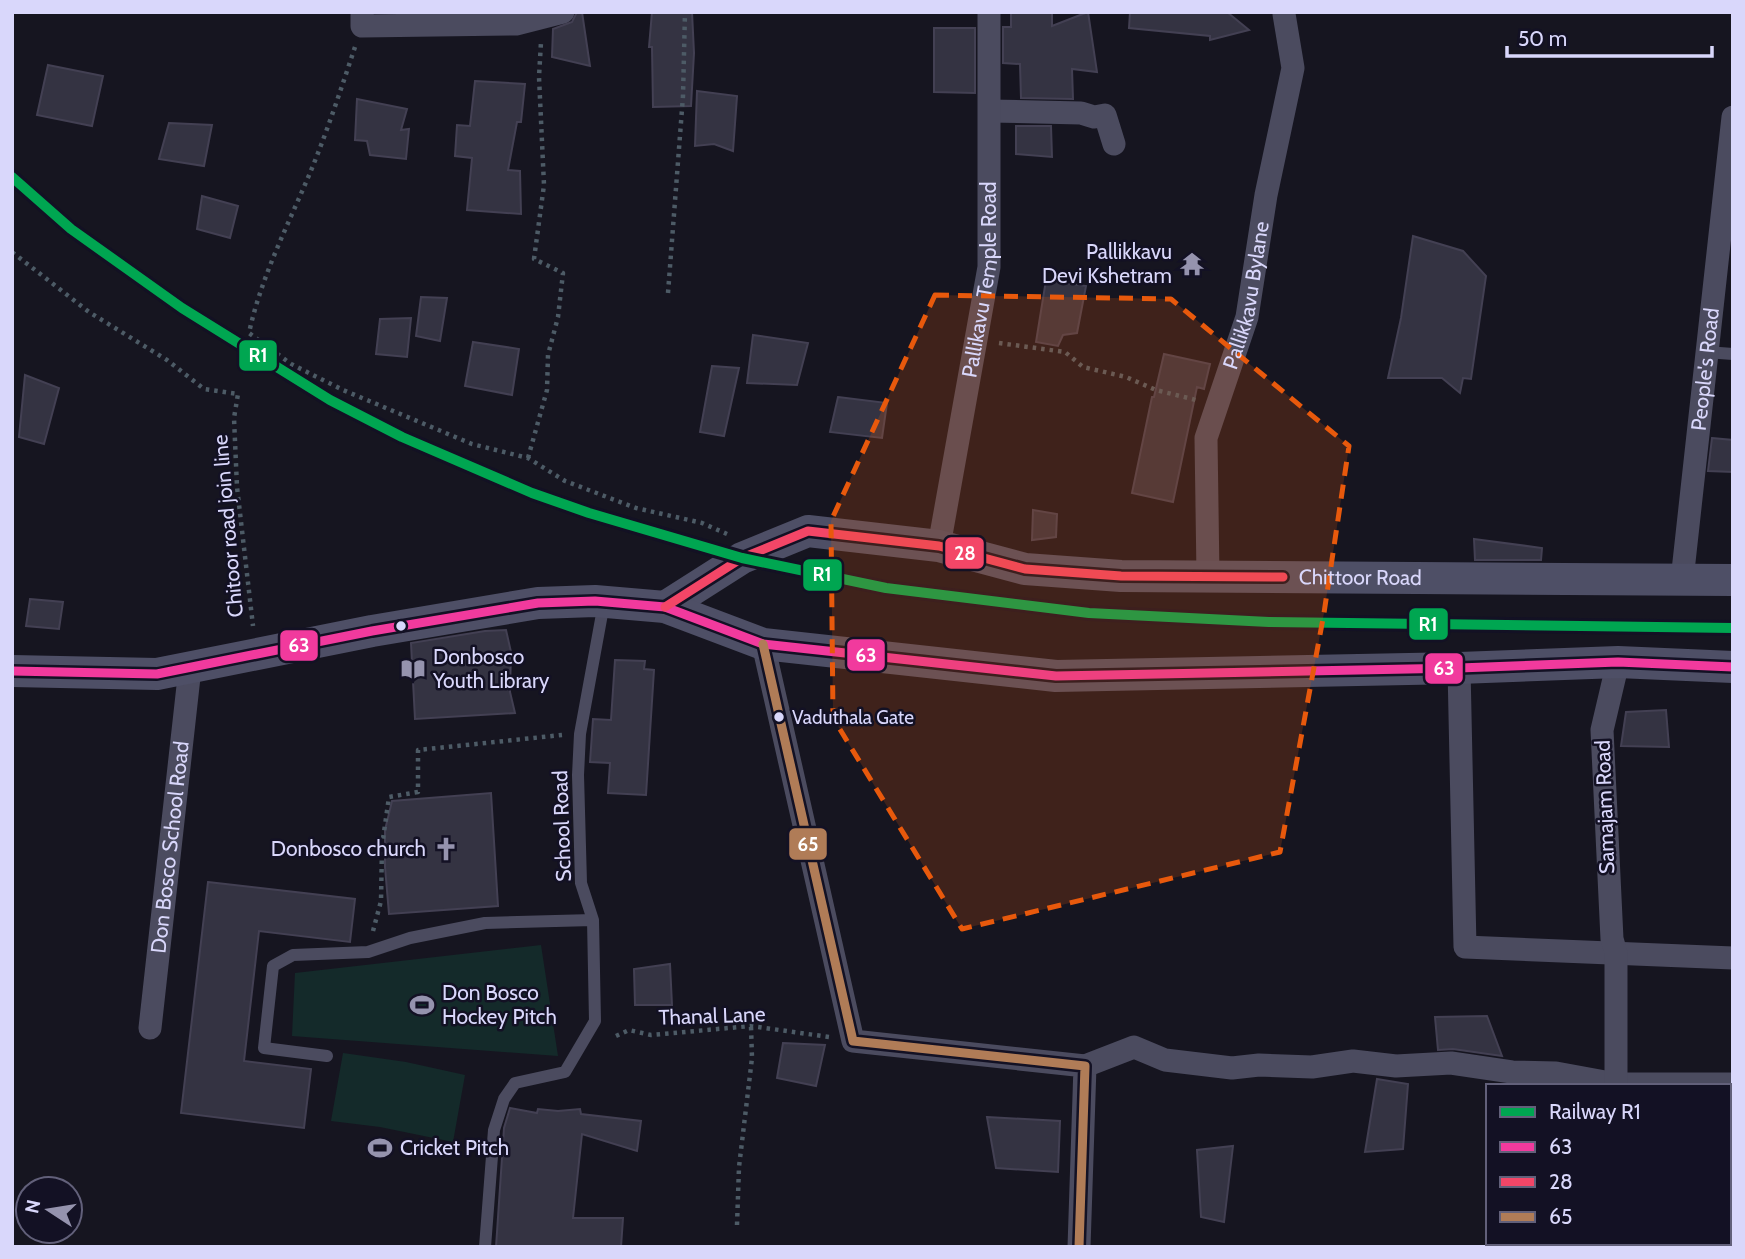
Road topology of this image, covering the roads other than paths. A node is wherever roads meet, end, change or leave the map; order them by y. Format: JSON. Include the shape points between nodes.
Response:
{"nodes":[{"id":1,"x":563,"y":12,"type":"edge"},
{"id":2,"x":989,"y":12,"type":"edge"},
{"id":3,"x":1281,"y":13,"type":"edge"},
{"id":4,"x":362,"y":19,"type":"edge"},
{"id":5,"x":990,"y":111,"type":"junction"},
{"id":6,"x":1733,"y":117,"type":"edge"},
{"id":7,"x":1114,"y":144,"type":"dead end"},
{"id":8,"x":1706,"y":352,"type":"junction"},
{"id":9,"x":1733,"y":354,"type":"edge"},
{"id":10,"x":939,"y":546,"type":"junction"},
{"id":11,"x":1208,"y":576,"type":"junction"},
{"id":12,"x":1682,"y":580,"type":"junction"},
{"id":13,"x":1733,"y":580,"type":"edge"},
{"id":14,"x":604,"y":602,"type":"junction"},
{"id":15,"x":664,"y":607,"type":"junction"},
{"id":16,"x":763,"y":644,"type":"junction"},
{"id":17,"x":1618,"y":662,"type":"junction"},
{"id":18,"x":1733,"y":667,"type":"edge"},
{"id":19,"x":190,"y":668,"type":"junction"},
{"id":20,"x":1459,"y":668,"type":"junction"},
{"id":21,"x":12,"y":671,"type":"edge"},
{"id":22,"x":593,"y":920,"type":"junction"},
{"id":23,"x":1616,"y":953,"type":"junction"},
{"id":24,"x":1733,"y":958,"type":"edge"},
{"id":25,"x":150,"y":1028,"type":"dead end"},
{"id":26,"x":327,"y":1056,"type":"dead end"},
{"id":27,"x":1085,"y":1066,"type":"junction"},
{"id":28,"x":1611,"y":1084,"type":"edge"},
{"id":29,"x":1616,"y":1084,"type":"edge"},
{"id":30,"x":485,"y":1247,"type":"edge"},
{"id":31,"x":1079,"y":1247,"type":"edge"}],
"edges":[{"from":1,"to":4,"type":"street","via":[[516,24]]},
{"from":2,"to":5,"type":"street","name":"Pallikavu Temple Road"},
{"from":3,"to":11,"type":"street","name":"Pallikkavu Bylane","via":[[1293,68],[1247,317],[1206,438]]},
{"from":5,"to":7,"type":"street","via":[[1105,115]]},
{"from":5,"to":10,"type":"street","name":"Pallikavu Temple Road","via":[[989,267]]},
{"from":6,"to":8,"type":"street","name":"People's Road"},
{"from":8,"to":9,"type":"lane"},
{"from":8,"to":12,"type":"street","name":"People's Road"},
{"from":10,"to":11,"type":"main road","name":"Chittoor Road","via":[[1026,569]]},
{"from":10,"to":15,"type":"main road","name":"Chittoor Road","via":[[808,531],[742,558]]},
{"from":11,"to":12,"type":"main road","name":"Chittoor Road"},
{"from":12,"to":13,"type":"main road","name":"Chittoor Road"},
{"from":14,"to":15,"type":"main road"},
{"from":14,"to":19,"type":"main road","via":[[538,603]]},
{"from":14,"to":22,"type":"lane","name":"School Road","via":[[580,734],[578,775],[581,883]]},
{"from":15,"to":16,"type":"main road"},
{"from":16,"to":20,"type":"main road","via":[[1056,676]]},
{"from":16,"to":27,"type":"street","via":[[853,1041]]},
{"from":17,"to":18,"type":"main road"},
{"from":17,"to":20,"type":"main road"},
{"from":17,"to":23,"type":"street","name":"Samajam Road","via":[[1602,730]]},
{"from":19,"to":21,"type":"main road","via":[[157,674]]},
{"from":19,"to":25,"type":"street","name":"Don Bosco School Road"},
{"from":20,"to":23,"type":"street","via":[[1465,947]]},
{"from":22,"to":26,"type":"lane","via":[[485,922],[368,952],[293,955],[274,966],[264,1048]]},
{"from":22,"to":30,"type":"lane","name":"School Road","via":[[595,1021],[565,1072],[515,1083],[504,1099],[494,1130]]},
{"from":23,"to":24,"type":"street"},
{"from":23,"to":29,"type":"street","name":"Samajam Road"},
{"from":27,"to":28,"type":"street","via":[[1135,1047],[1165,1060],[1232,1068],[1312,1068],[1353,1061],[1396,1066],[1451,1063],[1556,1073]]},
{"from":27,"to":31,"type":"street"}]}
